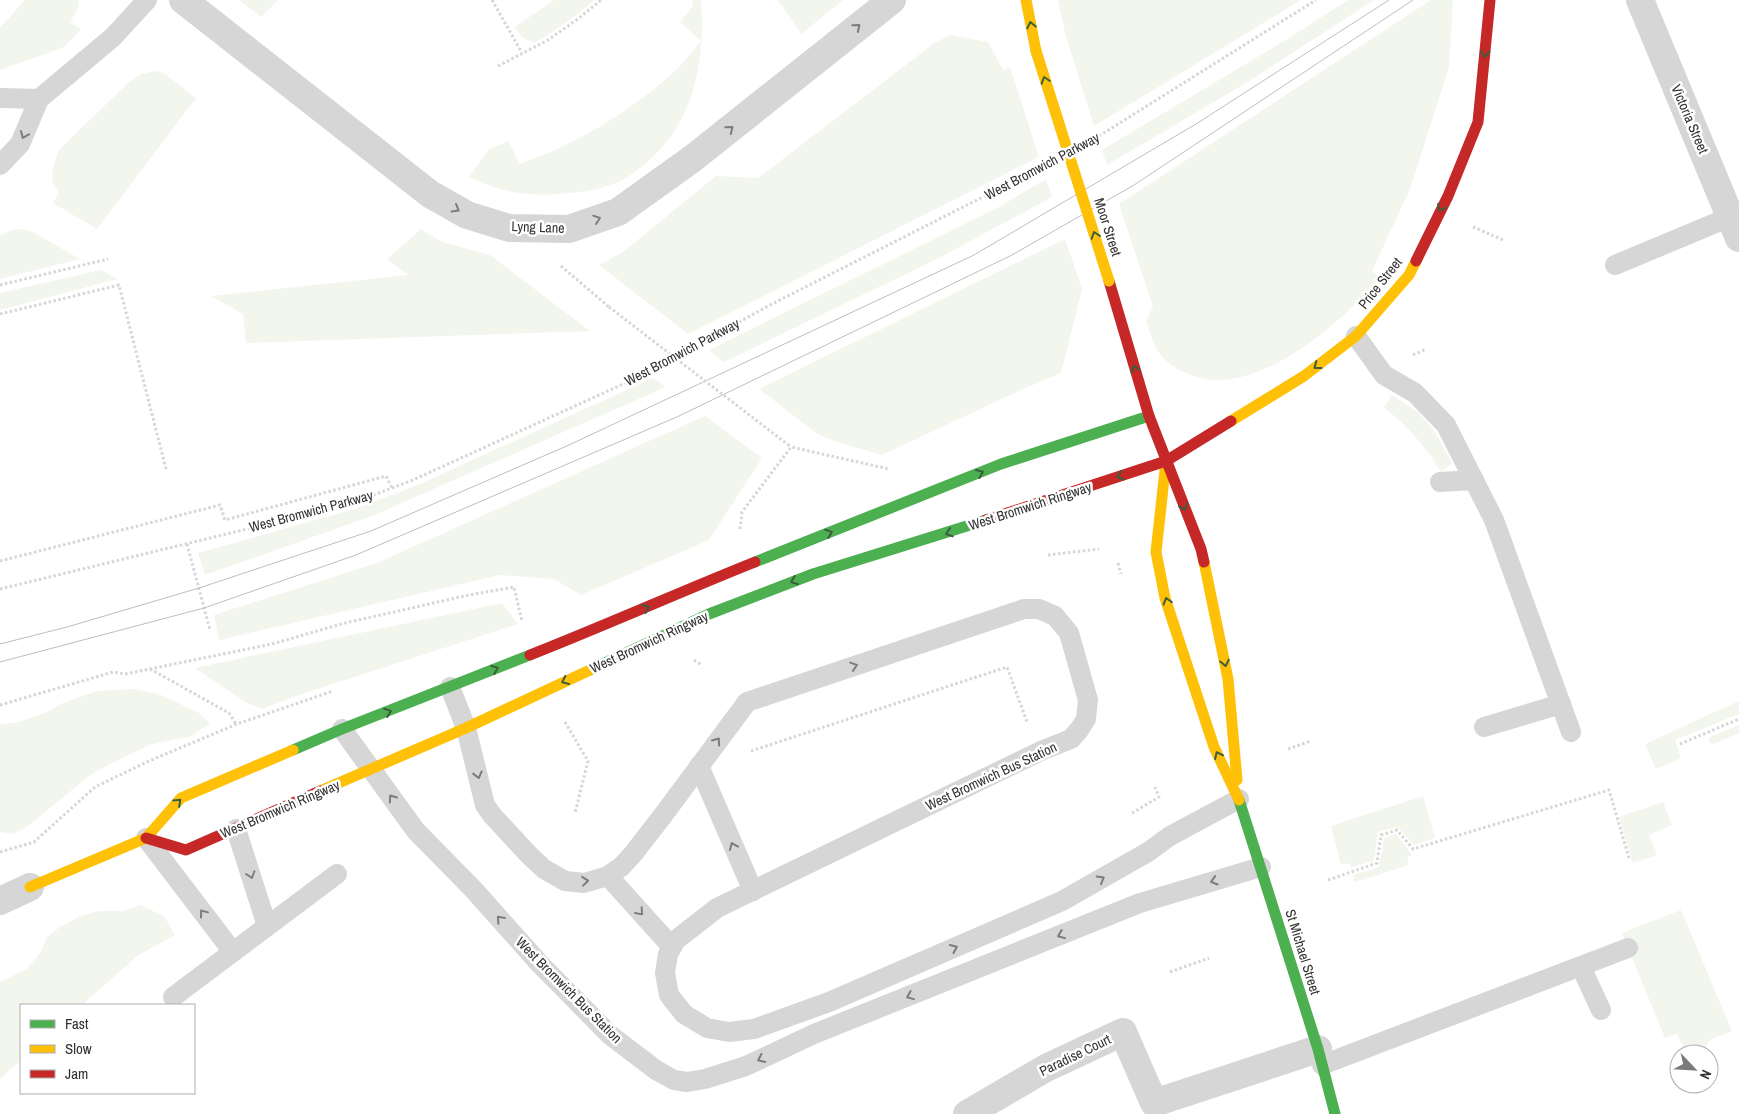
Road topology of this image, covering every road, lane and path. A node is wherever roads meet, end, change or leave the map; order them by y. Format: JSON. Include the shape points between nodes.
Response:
{"nodes":[{"id":1,"x":147,"y":0,"type":"edge"},
{"id":2,"x":183,"y":0,"type":"edge"},
{"id":3,"x":492,"y":0,"type":"edge"},
{"id":4,"x":601,"y":0,"type":"edge"},
{"id":5,"x":892,"y":0,"type":"edge"},
{"id":6,"x":1026,"y":0,"type":"edge"},
{"id":7,"x":1316,"y":0,"type":"edge"},
{"id":8,"x":1640,"y":0,"type":"edge"},
{"id":9,"x":1489,"y":3,"type":"edge"},
{"id":10,"x":522,"y":53,"type":"junction"},
{"id":11,"x":498,"y":66,"type":"dead end"},
{"id":12,"x":0,"y":98,"type":"edge"},
{"id":13,"x":39,"y":99,"type":"junction"},
{"id":14,"x":1094,"y":139,"type":"dead end"},
{"id":15,"x":0,"y":165,"type":"edge"},
{"id":16,"x":1042,"y":166,"type":"dead end"},
{"id":17,"x":1470,"y":226,"type":"dead end"},
{"id":18,"x":1735,"y":227,"type":"edge"},
{"id":19,"x":1503,"y":240,"type":"dead end"},
{"id":20,"x":108,"y":259,"type":"dead end"},
{"id":21,"x":554,"y":260,"type":"dead end"},
{"id":22,"x":1615,"y":265,"type":"dead end"},
{"id":23,"x":0,"y":285,"type":"edge"},
{"id":24,"x":0,"y":314,"type":"edge"},
{"id":25,"x":1356,"y":336,"type":"junction"},
{"id":26,"x":1149,"y":416,"type":"junction"},
{"id":27,"x":791,"y":447,"type":"junction"},
{"id":28,"x":1166,"y":461,"type":"junction"},
{"id":29,"x":166,"y":469,"type":"dead end"},
{"id":30,"x":890,"y":469,"type":"dead end"},
{"id":31,"x":1474,"y":480,"type":"junction"},
{"id":32,"x":1440,"y":482,"type":"dead end"},
{"id":33,"x":392,"y":488,"type":"junction"},
{"id":34,"x":740,"y":536,"type":"dead end"},
{"id":35,"x":187,"y":544,"type":"junction"},
{"id":36,"x":1099,"y":549,"type":"dead end"},
{"id":37,"x":1048,"y":555,"type":"dead end"},
{"id":38,"x":0,"y":561,"type":"edge"},
{"id":39,"x":0,"y":589,"type":"edge"},
{"id":40,"x":522,"y":624,"type":"dead end"},
{"id":41,"x":210,"y":630,"type":"dead end"},
{"id":42,"x":149,"y":668,"type":"junction"},
{"id":43,"x":450,"y":687,"type":"junction"},
{"id":44,"x":1561,"y":704,"type":"junction"},
{"id":45,"x":0,"y":705,"type":"edge"},
{"id":46,"x":561,"y":716,"type":"dead end"},
{"id":47,"x":1739,"y":719,"type":"edge"},
{"id":48,"x":1028,"y":722,"type":"dead end"},
{"id":49,"x":236,"y":724,"type":"dead end"},
{"id":50,"x":1484,"y":727,"type":"dead end"},
{"id":51,"x":466,"y":728,"type":"junction"},
{"id":52,"x":342,"y":729,"type":"junction"},
{"id":53,"x":1571,"y":732,"type":"dead end"},
{"id":54,"x":1311,"y":742,"type":"dead end"},
{"id":55,"x":1680,"y":744,"type":"dead end"},
{"id":56,"x":1288,"y":749,"type":"dead end"},
{"id":57,"x":750,"y":752,"type":"dead end"},
{"id":58,"x":149,"y":761,"type":"dead end"},
{"id":59,"x":699,"y":766,"type":"junction"},
{"id":60,"x":372,"y":770,"type":"junction"},
{"id":61,"x":1155,"y":787,"type":"dead end"},
{"id":62,"x":1239,"y":799,"type":"junction"},
{"id":63,"x":1132,"y":812,"type":"dead end"},
{"id":64,"x":575,"y":813,"type":"dead end"},
{"id":65,"x":236,"y":829,"type":"junction"},
{"id":66,"x":146,"y":838,"type":"junction"},
{"id":67,"x":0,"y":852,"type":"edge"},
{"id":68,"x":1629,"y":858,"type":"dead end"},
{"id":69,"x":1261,"y":867,"type":"junction"},
{"id":70,"x":336,"y":874,"type":"dead end"},
{"id":71,"x":608,"y":876,"type":"junction"},
{"id":72,"x":1328,"y":880,"type":"dead end"},
{"id":73,"x":30,"y":887,"type":"joint"},
{"id":74,"x":753,"y":891,"type":"junction"},
{"id":75,"x":0,"y":901,"type":"edge"},
{"id":76,"x":267,"y":926,"type":"junction"},
{"id":77,"x":672,"y":947,"type":"junction"},
{"id":78,"x":1628,"y":948,"type":"dead end"},
{"id":79,"x":233,"y":952,"type":"junction"},
{"id":80,"x":1209,"y":958,"type":"dead end"},
{"id":81,"x":1581,"y":967,"type":"junction"},
{"id":82,"x":1170,"y":972,"type":"dead end"},
{"id":83,"x":173,"y":997,"type":"dead end"},
{"id":84,"x":1601,"y":1010,"type":"dead end"},
{"id":85,"x":1320,"y":1057,"type":"junction"},
{"id":86,"x":967,"y":1114,"type":"edge"},
{"id":87,"x":1335,"y":1114,"type":"edge"}],
"edges":[{"from":1,"to":13,"type":"lane","via":[[113,38]]},
{"from":2,"to":5,"type":"street","name":"Lyng Lane","one_way":true,"via":[[430,194],[467,215],[509,228],[570,229],[618,212],[692,159]]},
{"from":3,"to":10,"type":"path"},
{"from":4,"to":10,"type":"path","via":[[548,40]]},
{"from":26,"to":6,"type":"street","name":"Moor Street","one_way":true,"bridge":true,"via":[[1110,281],[1036,51]]},
{"from":7,"to":14,"type":"path","name":"West Bromwich Parkway"},
{"from":8,"to":18,"type":"street","name":"Victoria Street"},
{"from":9,"to":25,"type":"street","name":"Price Street","one_way":true,"via":[[1478,122],[1448,196],[1408,275]]},
{"from":10,"to":11,"type":"path"},
{"from":12,"to":13,"type":"lane"},
{"from":13,"to":15,"type":"lane","one_way":true,"via":[[20,144]]},
{"from":16,"to":33,"type":"path","name":"West Bromwich Parkway","via":[[770,305],[645,374]]},
{"from":17,"to":19,"type":"path"},
{"from":18,"to":22,"type":"lane"},
{"from":20,"to":23,"type":"path"},
{"from":21,"to":27,"type":"path","bridge":true,"via":[[608,307]]},
{"from":24,"to":29,"type":"path","via":[[119,285]]},
{"from":25,"to":28,"type":"street","name":"Price Street","one_way":true,"via":[[1304,376]]},
{"from":25,"to":31,"type":"lane","via":[[1384,375],[1415,393],[1446,425]]},
{"from":26,"to":28,"type":"street","name":"Moor Street"},
{"from":43,"to":26,"type":"street","one_way":true,"via":[[1000,464]]},
{"from":27,"to":30,"type":"path"},
{"from":27,"to":34,"type":"path","via":[[742,512]]},
{"from":28,"to":51,"type":"street","name":"West Bromwich Ringway","one_way":true,"via":[[813,574],[709,614]]},
{"from":28,"to":62,"type":"street","name":"Moor Street","one_way":true,"via":[[1201,549],[1228,679]]},
{"from":62,"to":28,"type":"street","one_way":true,"via":[[1214,747],[1165,598],[1156,552]]},
{"from":31,"to":32,"type":"lane"},
{"from":31,"to":44,"type":"lane","via":[[1494,520]]},
{"from":33,"to":35,"type":"path","name":"West Bromwich Parkway","via":[[350,504]]},
{"from":33,"to":38,"type":"path","via":[[386,476],[225,520],[220,505]]},
{"from":35,"to":39,"type":"path","name":"West Bromwich Parkway"},
{"from":35,"to":41,"type":"path"},
{"from":36,"to":37,"type":"path"},
{"from":40,"to":42,"type":"path","via":[[514,587],[345,623],[272,644]]},
{"from":42,"to":45,"type":"path","via":[[125,674],[113,672]]},
{"from":42,"to":49,"type":"path","via":[[229,713]]},
{"from":43,"to":51,"type":"lane","name":"West Bromwich Bus Station"},
{"from":52,"to":43,"type":"street","one_way":true},
{"from":44,"to":50,"type":"lane"},
{"from":44,"to":53,"type":"lane"},
{"from":46,"to":64,"type":"path","via":[[588,761]]},
{"from":47,"to":55,"type":"path"},
{"from":48,"to":57,"type":"path","via":[[1007,667]]},
{"from":51,"to":60,"type":"street","name":"West Bromwich Ringway"},
{"from":51,"to":71,"type":"lane","name":"West Bromwich Bus Station","one_way":true,"via":[[486,805],[529,855],[564,881],[584,882]]},
{"from":52,"to":60,"type":"lane","name":"West Bromwich Bus Station"},
{"from":66,"to":52,"type":"street","one_way":true,"via":[[181,798]]},
{"from":54,"to":56,"type":"path"},
{"from":58,"to":67,"type":"path","via":[[95,786],[34,842]]},
{"from":59,"to":71,"type":"lane","name":"West Bromwich Bus Station","via":[[633,854]]},
{"from":74,"to":59,"type":"lane","one_way":true},
{"from":59,"to":74,"type":"lane","name":"West Bromwich Bus Station","one_way":true,"via":[[747,702],[1024,610],[1039,609],[1055,616],[1069,633],[1088,700],[1086,719],[1071,739]]},
{"from":60,"to":65,"type":"street","name":"West Bromwich Ringway"},
{"from":69,"to":60,"type":"lane","name":"West Bromwich Bus Station","one_way":true,"via":[[1140,903],[814,1034],[746,1066],[687,1082],[674,1080],[656,1070],[610,1035],[416,831]]},
{"from":61,"to":63,"type":"path","via":[[1159,797]]},
{"from":62,"to":69,"type":"street","name":"St Michael Street"},
{"from":77,"to":62,"type":"lane","name":"West Bromwich Bus Station","one_way":true,"via":[[668,954],[666,980],[669,995],[684,1014],[707,1028],[729,1032],[754,1030],[829,1002],[1062,901]]},
{"from":65,"to":66,"type":"street","name":"West Bromwich Ringway","via":[[186,850]]},
{"from":65,"to":76,"type":"lane","one_way":true},
{"from":66,"to":73,"type":"street"},
{"from":79,"to":66,"type":"lane","one_way":true},
{"from":68,"to":72,"type":"path","via":[[1609,790],[1413,849],[1397,830],[1380,836],[1377,863]]},
{"from":69,"to":85,"type":"street","name":"St Michael Street"},
{"from":70,"to":76,"type":"lane"},
{"from":71,"to":77,"type":"lane","one_way":true},
{"from":73,"to":75,"type":"street"},
{"from":74,"to":77,"type":"lane","name":"West Bromwich Bus Station","via":[[717,908],[676,940]]},
{"from":76,"to":79,"type":"lane"},
{"from":78,"to":81,"type":"lane"},
{"from":79,"to":83,"type":"lane"},
{"from":80,"to":82,"type":"path"},
{"from":81,"to":84,"type":"lane"},
{"from":81,"to":85,"type":"lane"},
{"from":85,"to":86,"type":"street","name":"Paradise Court","via":[[1154,1103],[1123,1032],[1046,1068]]},
{"from":85,"to":87,"type":"street","name":"St Michael Street"}]}
